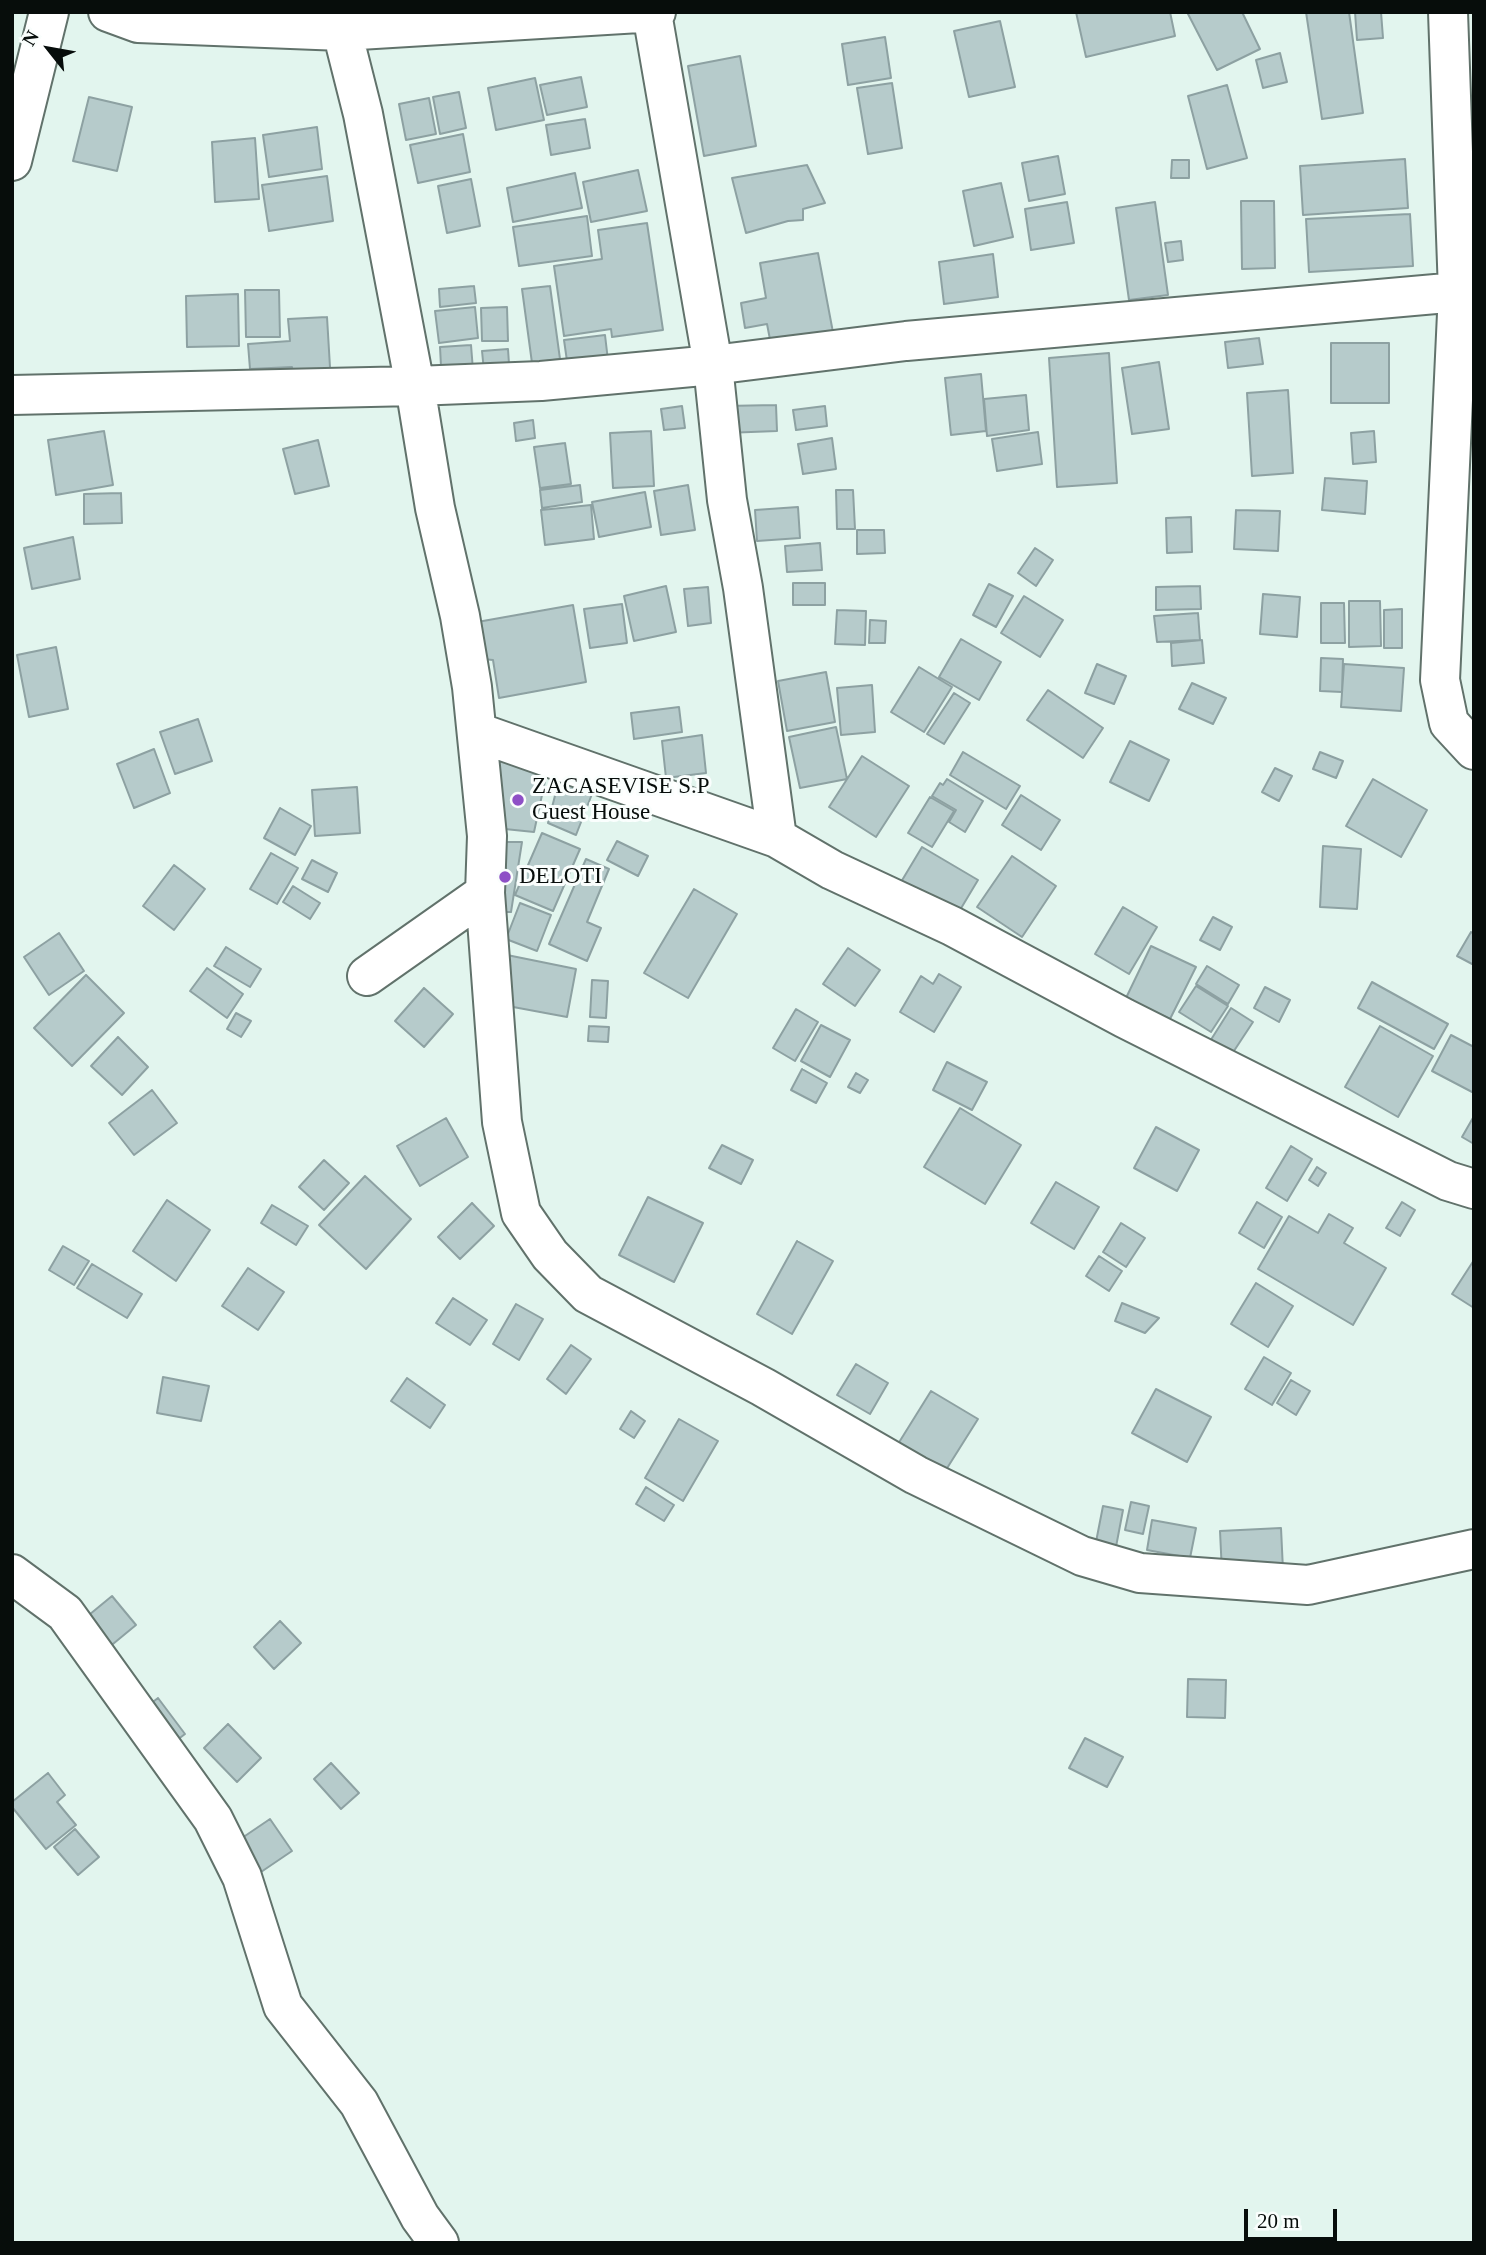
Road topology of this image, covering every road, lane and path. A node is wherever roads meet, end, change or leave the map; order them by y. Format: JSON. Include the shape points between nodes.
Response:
{"nodes":[{"id":1,"x":49,"y":12,"type":"edge"},
{"id":2,"x":108,"y":12,"type":"edge"},
{"id":3,"x":1448,"y":12,"type":"edge"},
{"id":4,"x":654,"y":13,"type":"edge"},
{"id":5,"x":342,"y":31,"type":"junction"},
{"id":6,"x":12,"y":161,"type":"edge"},
{"id":7,"x":1458,"y":292,"type":"junction"},
{"id":8,"x":713,"y":365,"type":"junction"},
{"id":9,"x":415,"y":386,"type":"junction"},
{"id":10,"x":12,"y":395,"type":"edge"},
{"id":11,"x":477,"y":732,"type":"junction"},
{"id":12,"x":1474,"y":750,"type":"edge"},
{"id":13,"x":777,"y":838,"type":"junction"},
{"id":14,"x":485,"y":893,"type":"junction"},
{"id":15,"x":367,"y":976,"type":"dead end"},
{"id":16,"x":1474,"y":1189,"type":"edge"},
{"id":17,"x":1474,"y":1549,"type":"edge"},
{"id":18,"x":12,"y":1574,"type":"edge"},
{"id":19,"x":439,"y":2243,"type":"edge"}],
"edges":[{"from":1,"to":6,"type":"street"},
{"from":2,"to":5,"type":"street","via":[[138,23]]},
{"from":3,"to":7,"type":"street"},
{"from":4,"to":5,"type":"street"},
{"from":4,"to":8,"type":"street"},
{"from":5,"to":9,"type":"street","via":[[363,114]]},
{"from":7,"to":8,"type":"street","via":[[906,341]]},
{"from":7,"to":12,"type":"street","via":[[1440,680],[1449,723]]},
{"from":8,"to":9,"type":"street","via":[[541,381]]},
{"from":8,"to":13,"type":"street","via":[[727,500]]},
{"from":9,"to":10,"type":"street"},
{"from":9,"to":11,"type":"street","via":[[435,508],[460,616]]},
{"from":11,"to":13,"type":"street"},
{"from":11,"to":14,"type":"street","via":[[487,836]]},
{"from":13,"to":16,"type":"street","via":[[1124,1018],[1448,1181]]},
{"from":14,"to":15,"type":"street"},
{"from":14,"to":17,"type":"street","via":[[502,1122],[521,1213],[550,1255],[588,1294],[916,1475],[1105,1563],[1140,1573],[1308,1584]]},
{"from":18,"to":19,"type":"street","via":[[65,1613],[214,1819],[242,1877],[283,2006],[359,2103],[420,2217]]}]}
